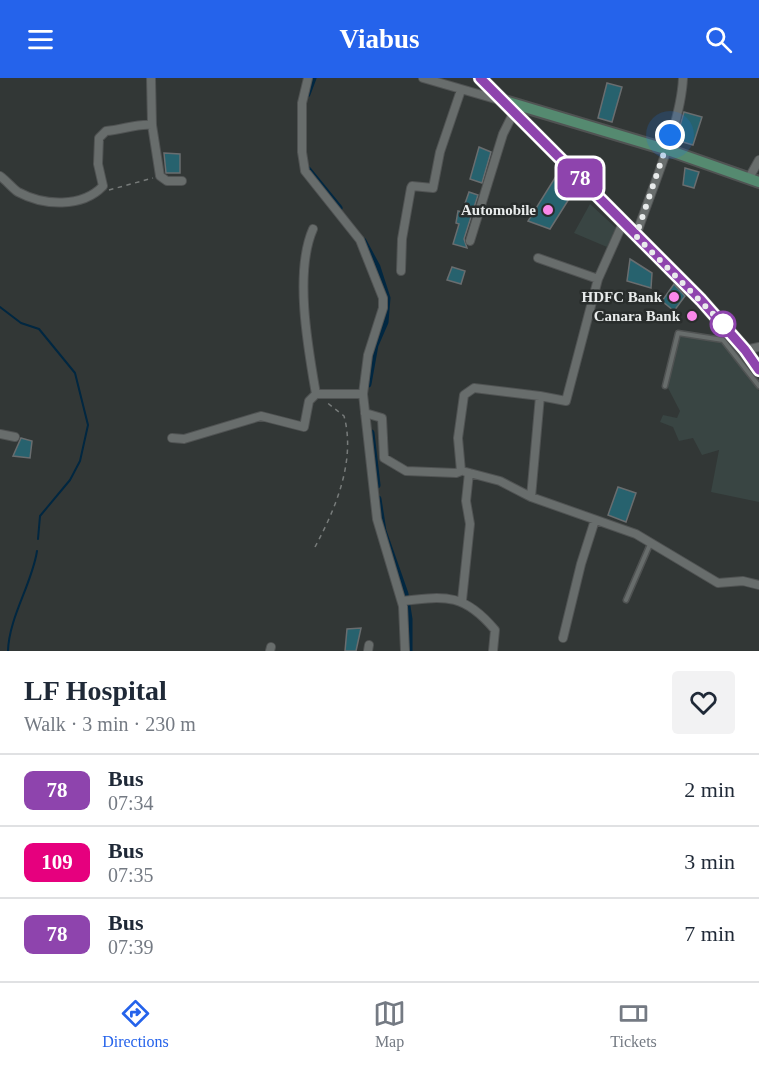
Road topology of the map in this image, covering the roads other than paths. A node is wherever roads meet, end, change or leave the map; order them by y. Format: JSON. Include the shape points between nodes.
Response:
{"nodes":[{"id":1,"x":151,"y":78,"type":"edge"},
{"id":2,"x":308,"y":78,"type":"edge"},
{"id":3,"x":423,"y":78,"type":"edge"},
{"id":4,"x":480,"y":78,"type":"edge"},
{"id":5,"x":683,"y":78,"type":"edge"},
{"id":6,"x":460,"y":90,"type":"junction"},
{"id":7,"x":501,"y":100,"type":"junction"},
{"id":8,"x":514,"y":112,"type":"junction"},
{"id":9,"x":152,"y":125,"type":"junction"},
{"id":10,"x":665,"y":149,"type":"junction"},
{"id":11,"x":759,"y":160,"type":"edge"},
{"id":12,"x":0,"y":176,"type":"edge"},
{"id":13,"x":754,"y":180,"type":"edge"},
{"id":14,"x":182,"y":181,"type":"dead end"},
{"id":15,"x":623,"y":223,"type":"junction"},
{"id":16,"x":313,"y":229,"type":"dead end"},
{"id":17,"x":636,"y":236,"type":"junction"},
{"id":18,"x":470,"y":241,"type":"dead end"},
{"id":19,"x":538,"y":258,"type":"dead end"},
{"id":20,"x":401,"y":270,"type":"dead end"},
{"id":21,"x":598,"y":279,"type":"junction"},
{"id":22,"x":759,"y":347,"type":"edge"},
{"id":23,"x":745,"y":350,"type":"junction"},
{"id":24,"x":759,"y":370,"type":"edge"},
{"id":25,"x":665,"y":386,"type":"dead end"},
{"id":26,"x":759,"y":386,"type":"edge"},
{"id":27,"x":321,"y":394,"type":"junction"},
{"id":28,"x":363,"y":394,"type":"junction"},
{"id":29,"x":540,"y":396,"type":"junction"},
{"id":30,"x":365,"y":413,"type":"junction"},
{"id":31,"x":0,"y":434,"type":"edge"},
{"id":32,"x":15,"y":437,"type":"dead end"},
{"id":33,"x":171,"y":438,"type":"dead end"},
{"id":34,"x":465,"y":472,"type":"junction"},
{"id":35,"x":531,"y":497,"type":"junction"},
{"id":36,"x":595,"y":520,"type":"junction"},
{"id":37,"x":651,"y":542,"type":"junction"},
{"id":38,"x":759,"y":585,"type":"edge"},
{"id":39,"x":462,"y":600,"type":"junction"},
{"id":40,"x":626,"y":600,"type":"dead end"},
{"id":41,"x":402,"y":601,"type":"junction"},
{"id":42,"x":563,"y":638,"type":"dead end"},
{"id":43,"x":405,"y":651,"type":"edge"},
{"id":44,"x":493,"y":651,"type":"edge"}],
"edges":[{"from":1,"to":9,"type":"street"},
{"from":2,"to":28,"type":"street","via":[[302,103],[305,171],[366,250],[383,298]]},
{"from":3,"to":6,"type":"street"},
{"from":4,"to":7,"type":"main road"},
{"from":5,"to":10,"type":"street","via":[[682,98]]},
{"from":6,"to":7,"type":"street"},
{"from":6,"to":20,"type":"street","via":[[433,188],[411,188]]},
{"from":7,"to":8,"type":"main road"},
{"from":7,"to":10,"type":"main road"},
{"from":8,"to":15,"type":"main road"},
{"from":8,"to":18,"type":"street","via":[[502,134]]},
{"from":9,"to":12,"type":"street","via":[[106,131],[99,138],[98,164],[103,186],[96,194],[67,204],[40,201],[16,191]]},
{"from":9,"to":14,"type":"street","via":[[160,176],[167,181]]},
{"from":10,"to":13,"type":"main road"},
{"from":10,"to":17,"type":"street"},
{"from":11,"to":13,"type":"street"},
{"from":15,"to":17,"type":"main road"},
{"from":15,"to":21,"type":"street"},
{"from":16,"to":27,"type":"street","via":[[305,252],[304,290]]},
{"from":17,"to":23,"type":"main road"},
{"from":19,"to":21,"type":"street"},
{"from":21,"to":29,"type":"street","via":[[566,401]]},
{"from":22,"to":23,"type":"street"},
{"from":23,"to":24,"type":"main road"},
{"from":25,"to":26,"type":"lane","via":[[678,333],[723,340]]},
{"from":27,"to":28,"type":"street"},
{"from":27,"to":33,"type":"street","via":[[309,401],[304,427],[261,416],[184,440]]},
{"from":28,"to":30,"type":"street"},
{"from":29,"to":34,"type":"street","via":[[474,388],[464,395],[458,438]]},
{"from":29,"to":35,"type":"street"},
{"from":30,"to":34,"type":"street","via":[[382,418],[384,458],[406,471]]},
{"from":30,"to":41,"type":"street","via":[[377,519]]},
{"from":31,"to":32,"type":"street"},
{"from":34,"to":35,"type":"street","via":[[500,481]]},
{"from":34,"to":39,"type":"street","via":[[471,524]]},
{"from":35,"to":36,"type":"street"},
{"from":36,"to":37,"type":"street"},
{"from":36,"to":42,"type":"street"},
{"from":37,"to":38,"type":"street","via":[[718,582]]},
{"from":37,"to":40,"type":"lane"},
{"from":39,"to":41,"type":"street","via":[[443,596]]},
{"from":39,"to":44,"type":"street","via":[[481,613],[495,630]]},
{"from":41,"to":43,"type":"street"}]}
